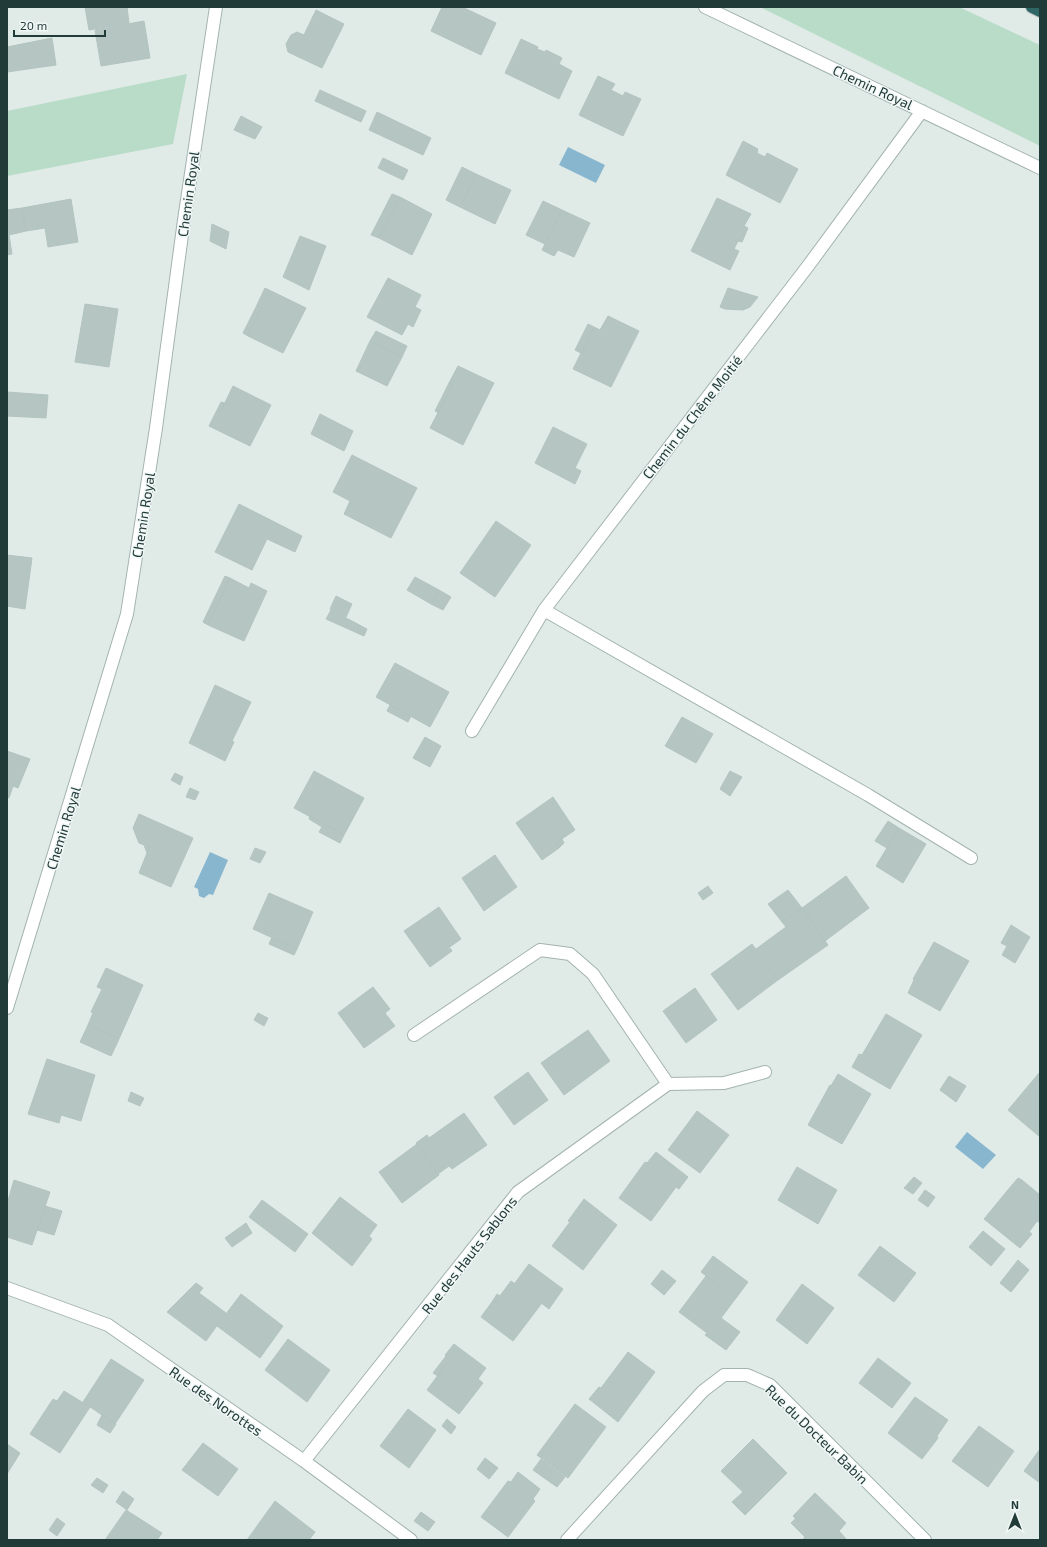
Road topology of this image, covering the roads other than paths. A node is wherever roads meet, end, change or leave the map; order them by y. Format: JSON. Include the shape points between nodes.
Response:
{"nodes":[{"id":1,"x":216,"y":7,"type":"edge"},
{"id":2,"x":705,"y":7,"type":"edge"},
{"id":3,"x":1032,"y":7,"type":"edge"},
{"id":4,"x":1040,"y":11,"type":"edge"},
{"id":5,"x":922,"y":110,"type":"junction"},
{"id":6,"x":1040,"y":168,"type":"edge"},
{"id":7,"x":544,"y":610,"type":"junction"},
{"id":8,"x":472,"y":731,"type":"dead end"},
{"id":9,"x":971,"y":858,"type":"dead end"},
{"id":10,"x":7,"y":1008,"type":"edge"},
{"id":11,"x":414,"y":1035,"type":"dead end"},
{"id":12,"x":765,"y":1072,"type":"dead end"},
{"id":13,"x":668,"y":1084,"type":"junction"},
{"id":14,"x":7,"y":1288,"type":"edge"},
{"id":15,"x":304,"y":1462,"type":"junction"},
{"id":16,"x":411,"y":1540,"type":"edge"},
{"id":17,"x":567,"y":1540,"type":"edge"},
{"id":18,"x":925,"y":1540,"type":"edge"}],
"edges":[{"from":1,"to":10,"type":"street","name":"Chemin Royal","via":[[127,614]]},
{"from":2,"to":5,"type":"street","name":"Chemin Royal"},
{"from":3,"to":4,"type":"highway"},
{"from":5,"to":6,"type":"street","name":"Chemin Royal"},
{"from":5,"to":7,"type":"street","name":"Chemin du Chêne Moitié","via":[[808,266]]},
{"from":7,"to":8,"type":"street","name":"Chemin du Chêne Moitié"},
{"from":7,"to":9,"type":"street","via":[[861,791]]},
{"from":11,"to":13,"type":"street","via":[[540,950],[570,954],[592,974]]},
{"from":12,"to":13,"type":"street","via":[[724,1083]]},
{"from":13,"to":15,"type":"street","name":"Rue des Hauts Sablons","via":[[518,1192]]},
{"from":14,"to":15,"type":"street","name":"Rue des Norottes","via":[[108,1325]]},
{"from":15,"to":16,"type":"street","name":"Rue des Norottes"},
{"from":17,"to":18,"type":"street","name":"Rue du Docteur Babin","via":[[703,1391],[724,1375],[747,1375],[770,1385]]}]}
